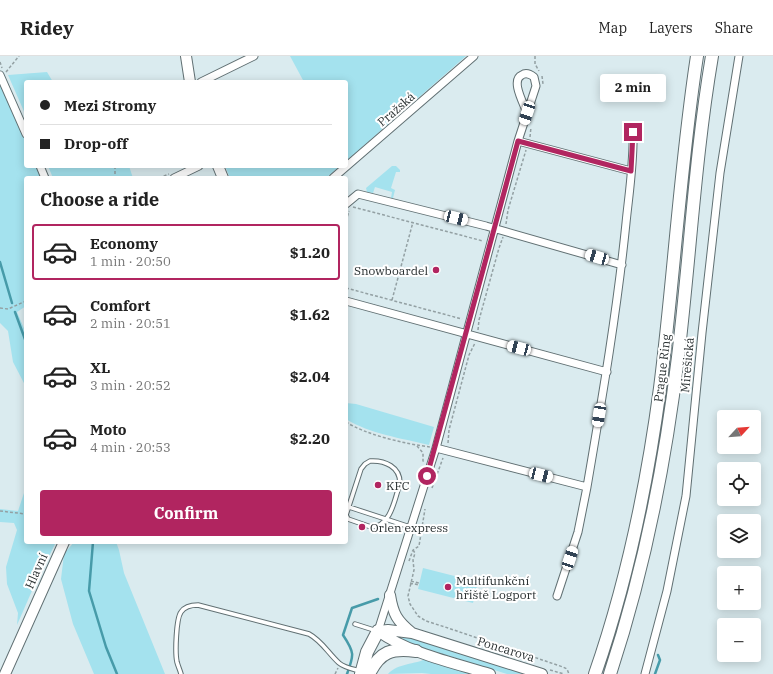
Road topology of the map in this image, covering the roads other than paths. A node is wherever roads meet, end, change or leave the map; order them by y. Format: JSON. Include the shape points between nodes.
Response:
{"nodes":[{"id":1,"x":186,"y":56,"type":"edge"},
{"id":2,"x":254,"y":56,"type":"edge"},
{"id":3,"x":474,"y":56,"type":"edge"},
{"id":4,"x":697,"y":56,"type":"edge"},
{"id":5,"x":712,"y":56,"type":"edge"},
{"id":6,"x":739,"y":56,"type":"edge"},
{"id":7,"x":1,"y":76,"type":"edge"},
{"id":8,"x":190,"y":80,"type":"edge"},
{"id":9,"x":205,"y":80,"type":"edge"},
{"id":10,"x":527,"y":113,"type":"junction"},
{"id":11,"x":24,"y":129,"type":"edge"},
{"id":12,"x":633,"y":132,"type":"dead end"},
{"id":13,"x":518,"y":141,"type":"junction"},
{"id":14,"x":348,"y":165,"type":"edge"},
{"id":15,"x":195,"y":168,"type":"edge"},
{"id":16,"x":345,"y":168,"type":"edge"},
{"id":17,"x":631,"y":171,"type":"junction"},
{"id":18,"x":178,"y":176,"type":"edge"},
{"id":19,"x":335,"y":176,"type":"edge"},
{"id":20,"x":348,"y":202,"type":"edge"},
{"id":21,"x":495,"y":228,"type":"junction"},
{"id":22,"x":622,"y":265,"type":"junction"},
{"id":23,"x":348,"y":302,"type":"edge"},
{"id":24,"x":466,"y":333,"type":"junction"},
{"id":25,"x":607,"y":372,"type":"junction"},
{"id":26,"x":436,"y":448,"type":"junction"},
{"id":27,"x":587,"y":487,"type":"junction"},
{"id":28,"x":349,"y":507,"type":"joint"},
{"id":29,"x":348,"y":519,"type":"edge"},
{"id":30,"x":388,"y":520,"type":"junction"},
{"id":31,"x":411,"y":530,"type":"junction"},
{"id":32,"x":634,"y":536,"type":"junction"},
{"id":33,"x":648,"y":539,"type":"junction"},
{"id":34,"x":63,"y":544,"type":"edge"},
{"id":35,"x":390,"y":595,"type":"junction"},
{"id":36,"x":557,"y":596,"type":"dead end"},
{"id":37,"x":355,"y":624,"type":"dead end"},
{"id":38,"x":378,"y":631,"type":"junction"},
{"id":39,"x":412,"y":633,"type":"junction"},
{"id":40,"x":416,"y":651,"type":"junction"},
{"id":41,"x":597,"y":669,"type":"edge"},
{"id":42,"x":611,"y":671,"type":"edge"},
{"id":43,"x":546,"y":672,"type":"edge"},
{"id":44,"x":363,"y":673,"type":"edge"},
{"id":45,"x":5,"y":674,"type":"edge"},
{"id":46,"x":181,"y":674,"type":"edge"},
{"id":47,"x":490,"y":674,"type":"edge"},
{"id":48,"x":645,"y":674,"type":"edge"}],
"edges":[{"from":1,"to":8,"type":"main road"},
{"from":2,"to":9,"type":"street"},
{"from":3,"to":14,"type":"street","name":"Pražská"},
{"from":4,"to":32,"type":"highway","name":"Prague Ring","via":[[660,387]]},
{"from":5,"to":33,"type":"highway","name":"Prague Ring","via":[[673,398]]},
{"from":6,"to":48,"type":"street","name":"Mirešická","via":[[720,173],[686,496],[667,591]]},
{"from":7,"to":11,"type":"street"},
{"from":10,"to":10,"type":"street","via":[[516,83],[524,74],[532,75],[536,83]]},
{"from":10,"to":13,"type":"street"},
{"from":12,"to":17,"type":"street"},
{"from":13,"to":17,"type":"street"},
{"from":13,"to":21,"type":"street"},
{"from":15,"to":18,"type":"street"},
{"from":16,"to":19,"type":"street","name":"Pražská"},
{"from":17,"to":22,"type":"street"},
{"from":20,"to":21,"type":"street","via":[[358,194]]},
{"from":21,"to":22,"type":"street"},
{"from":21,"to":24,"type":"street"},
{"from":22,"to":25,"type":"street"},
{"from":23,"to":24,"type":"street"},
{"from":24,"to":25,"type":"street"},
{"from":24,"to":26,"type":"street"},
{"from":25,"to":27,"type":"street"},
{"from":26,"to":27,"type":"street"},
{"from":26,"to":31,"type":"street"},
{"from":27,"to":36,"type":"street","via":[[578,532]]},
{"from":28,"to":30,"type":"lane"},
{"from":28,"to":30,"type":"lane","via":[[361,469],[365,464],[376,461],[392,466],[398,471],[400,483]]},
{"from":29,"to":30,"type":"lane","via":[[372,527]]},
{"from":30,"to":31,"type":"lane"},
{"from":31,"to":35,"type":"street"},
{"from":32,"to":33,"type":"lane"},
{"from":32,"to":41,"type":"highway","name":"Prague Ring"},
{"from":33,"to":42,"type":"highway","name":"Prague Ring"},
{"from":34,"to":45,"type":"main road","name":"Hlavní"},
{"from":35,"to":38,"type":"street"},
{"from":35,"to":39,"type":"main road","via":[[397,619]]},
{"from":37,"to":38,"type":"lane"},
{"from":38,"to":39,"type":"main road"},
{"from":38,"to":40,"type":"main road"},
{"from":38,"to":44,"type":"highway","via":[[367,652]]},
{"from":39,"to":43,"type":"main road","name":"Poncarova"},
{"from":40,"to":44,"type":"highway","via":[[399,650],[387,653]]},
{"from":40,"to":47,"type":"main road"},
{"from":44,"to":46,"type":"lane","via":[[340,663],[321,642],[308,634],[191,605],[181,612],[179,617],[176,642]]}]}
